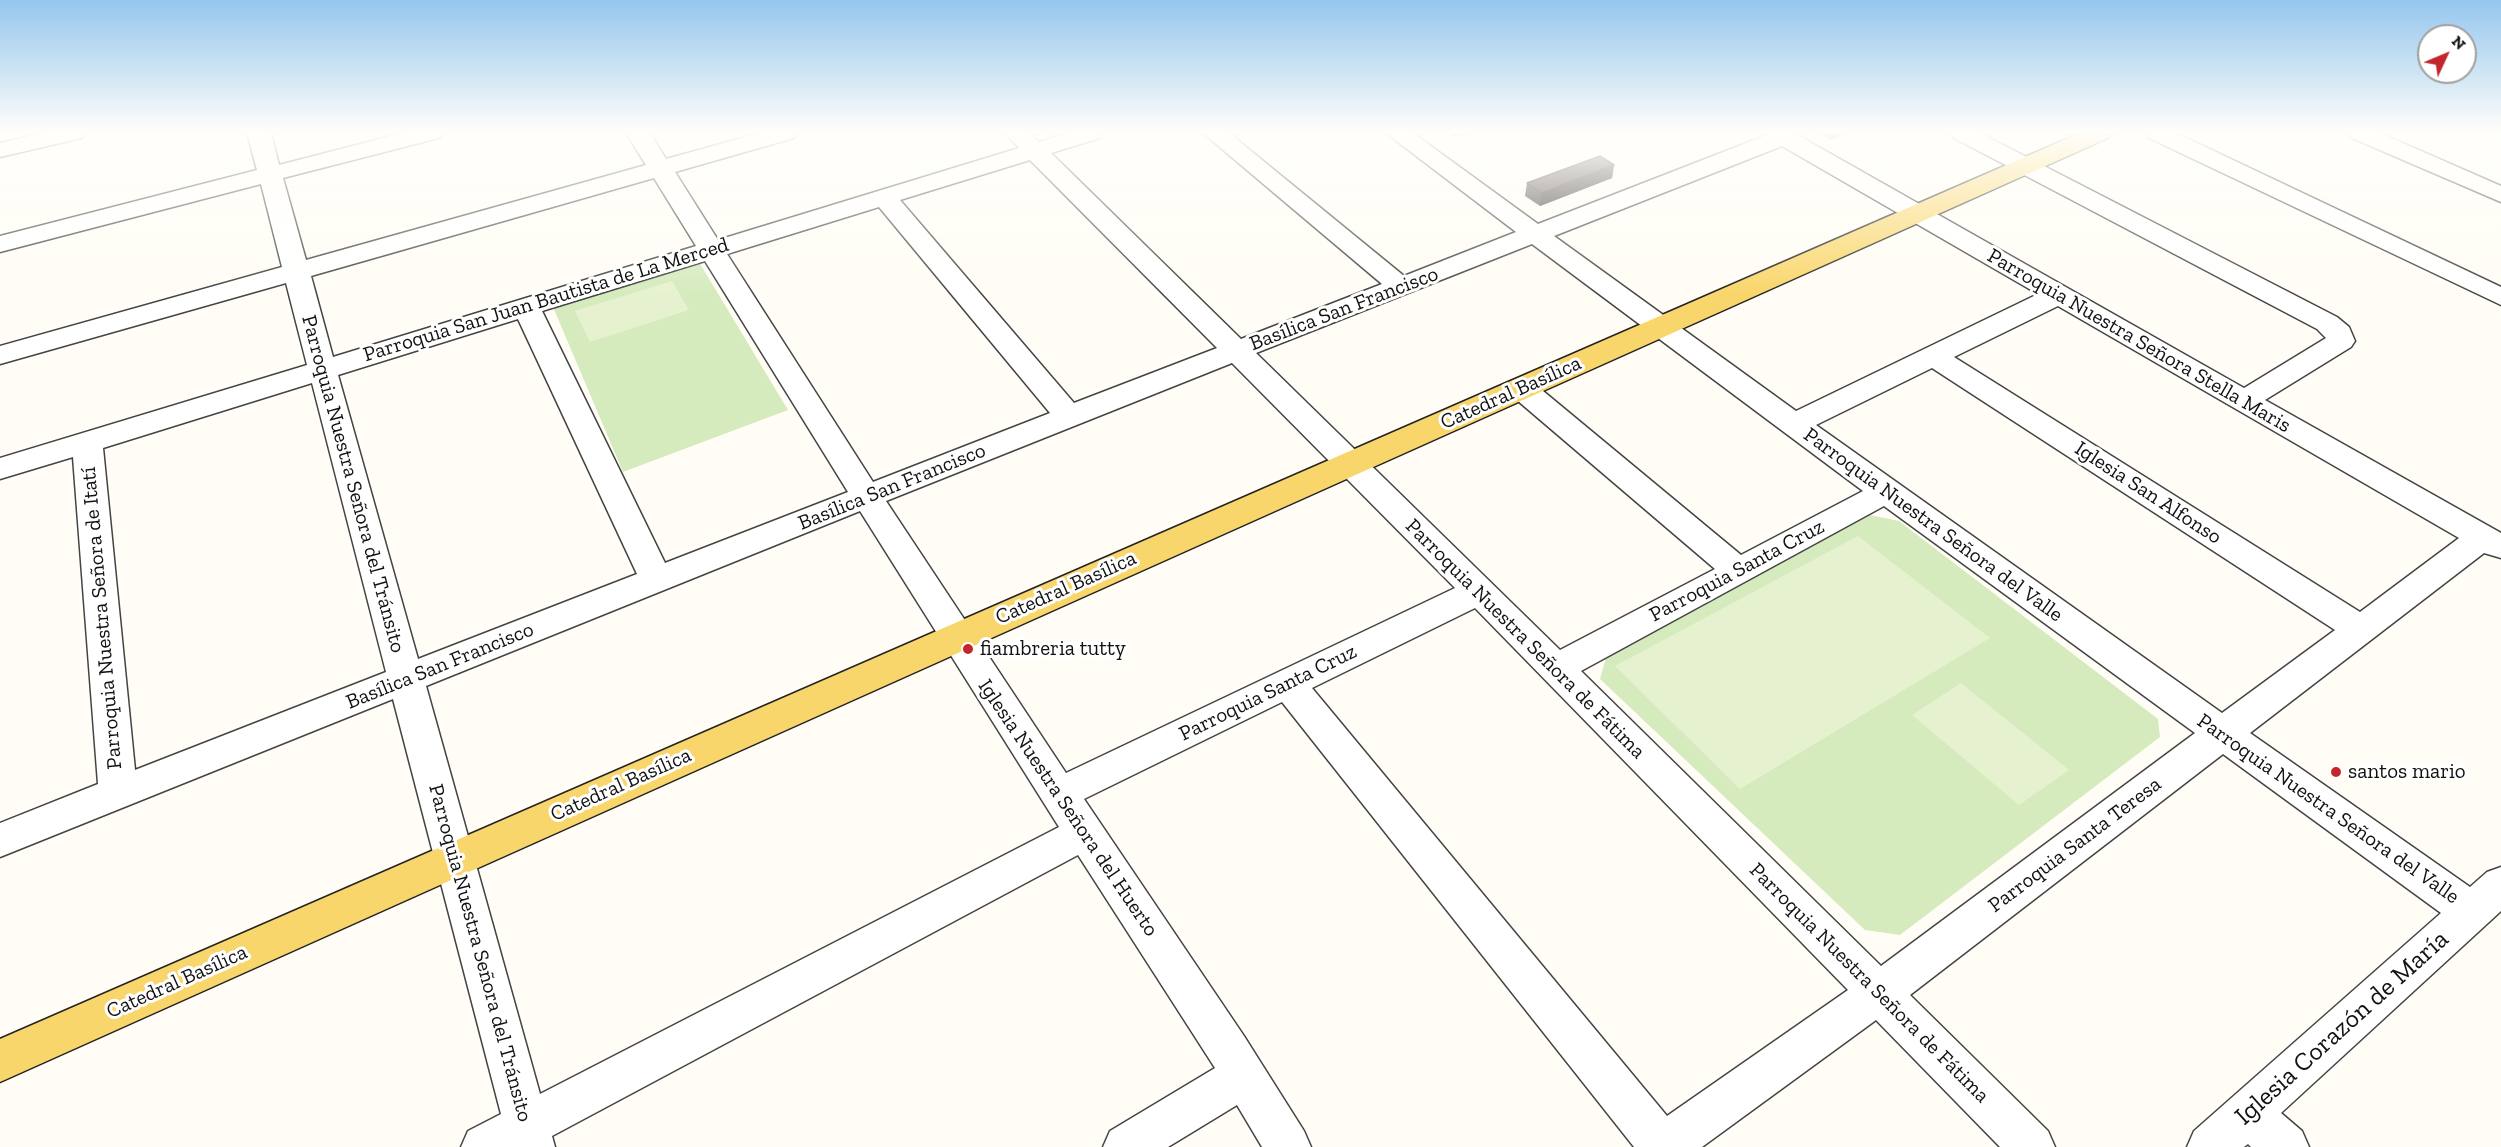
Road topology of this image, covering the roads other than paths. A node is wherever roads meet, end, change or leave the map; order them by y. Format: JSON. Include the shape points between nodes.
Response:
{"nodes":[{"id":1,"x":224,"y":187,"type":"edge"},
{"id":2,"x":272,"y":187,"type":"edge"},
{"id":3,"x":598,"y":187,"type":"edge"},
{"id":4,"x":671,"y":187,"type":"edge"},
{"id":5,"x":911,"y":187,"type":"edge"},
{"id":6,"x":1071,"y":187,"type":"edge"},
{"id":7,"x":1280,"y":187,"type":"edge"},
{"id":8,"x":1472,"y":187,"type":"edge"},
{"id":9,"x":1653,"y":187,"type":"edge"},
{"id":10,"x":1870,"y":187,"type":"edge"},
{"id":11,"x":1977,"y":187,"type":"edge"},
{"id":12,"x":2064,"y":187,"type":"edge"},
{"id":13,"x":2269,"y":187,"type":"edge"},
{"id":14,"x":2482,"y":187,"type":"edge"},
{"id":15,"x":2501,"y":195,"type":"edge"},
{"id":16,"x":884,"y":197,"type":"junction"},
{"id":17,"x":1915,"y":213,"type":"junction"},
{"id":18,"x":1537,"y":233,"type":"junction"},
{"id":19,"x":0,"y":244,"type":"edge"},
{"id":20,"x":710,"y":250,"type":"junction"},
{"id":21,"x":297,"y":272,"type":"junction"},
{"id":22,"x":1401,"y":286,"type":"junction"},
{"id":23,"x":2058,"y":295,"type":"junction"},
{"id":24,"x":2501,"y":297,"type":"edge"},
{"id":25,"x":526,"y":307,"type":"junction"},
{"id":26,"x":1661,"y":327,"type":"junction"},
{"id":27,"x":1235,"y":351,"type":"junction"},
{"id":28,"x":0,"y":355,"type":"edge"},
{"id":29,"x":1935,"y":357,"type":"junction"},
{"id":30,"x":322,"y":369,"type":"junction"},
{"id":31,"x":1521,"y":388,"type":"junction"},
{"id":32,"x":2243,"y":401,"type":"junction"},
{"id":33,"x":1069,"y":416,"type":"junction"},
{"id":34,"x":1794,"y":424,"type":"junction"},
{"id":35,"x":87,"y":442,"type":"junction"},
{"id":36,"x":1348,"y":464,"type":"junction"},
{"id":37,"x":0,"y":469,"type":"edge"},
{"id":38,"x":1886,"y":492,"type":"junction"},
{"id":39,"x":866,"y":498,"type":"junction"},
{"id":40,"x":2492,"y":542,"type":"edge"},
{"id":41,"x":1738,"y":570,"type":"junction"},
{"id":42,"x":657,"y":580,"type":"junction"},
{"id":43,"x":1478,"y":592,"type":"junction"},
{"id":44,"x":2360,"y":629,"type":"junction"},
{"id":45,"x":955,"y":637,"type":"junction"},
{"id":46,"x":1556,"y":668,"type":"junction"},
{"id":47,"x":405,"y":680,"type":"junction"},
{"id":48,"x":1288,"y":684,"type":"junction"},
{"id":49,"x":2222,"y":734,"type":"junction"},
{"id":50,"x":118,"y":792,"type":"junction"},
{"id":51,"x":1058,"y":794,"type":"junction"},
{"id":52,"x":1086,"y":832,"type":"junction"},
{"id":53,"x":0,"y":840,"type":"edge"},
{"id":54,"x":456,"y":859,"type":"junction"},
{"id":55,"x":2486,"y":898,"type":"edge"},
{"id":56,"x":1879,"y":993,"type":"junction"},
{"id":57,"x":0,"y":1061,"type":"edge"},
{"id":58,"x":1243,"y":1076,"type":"junction"},
{"id":59,"x":2247,"y":1113,"type":"junction"},
{"id":60,"x":529,"y":1136,"type":"edge"},
{"id":61,"x":484,"y":1147,"type":"edge"},
{"id":62,"x":1126,"y":1147,"type":"edge"},
{"id":63,"x":1288,"y":1147,"type":"edge"},
{"id":64,"x":1663,"y":1147,"type":"edge"},
{"id":65,"x":2032,"y":1147,"type":"edge"},
{"id":66,"x":2210,"y":1147,"type":"edge"},
{"id":67,"x":2286,"y":1147,"type":"edge"}],
"edges":[{"from":1,"to":19,"type":"street"},
{"from":2,"to":21,"type":"street","name":"Parroquia Nuestra Señora del Tránsito"},
{"from":3,"to":21,"type":"street"},
{"from":4,"to":20,"type":"street","name":"Iglesia Nuestra Señora del Huerto"},
{"from":5,"to":16,"type":"street","name":"Parroquia San Juan Bautista de La Merced"},
{"from":6,"to":27,"type":"street","name":"Parroquia Nuestra Señora de Fátima"},
{"from":7,"to":22,"type":"street"},
{"from":8,"to":18,"type":"street","name":"Parroquia Nuestra Señora del Valle"},
{"from":9,"to":18,"type":"street","name":"Basílica San Francisco"},
{"from":10,"to":17,"type":"street","name":"Parroquia Nuestra Señora Stella Maris"},
{"from":11,"to":17,"type":"main road","name":"Catedral Basílica"},
{"from":12,"to":32,"type":"street","via":[[2327,323],[2338,333],[2341,341]]},
{"from":13,"to":24,"type":"street"},
{"from":14,"to":15,"type":"street"},
{"from":16,"to":20,"type":"street","name":"Parroquia San Juan Bautista de La Merced"},
{"from":16,"to":33,"type":"street"},
{"from":17,"to":23,"type":"street","name":"Parroquia Nuestra Señora Stella Maris"},
{"from":17,"to":26,"type":"main road","name":"Catedral Basílica"},
{"from":18,"to":22,"type":"street","name":"Basílica San Francisco"},
{"from":18,"to":26,"type":"street","name":"Parroquia Nuestra Señora del Valle"},
{"from":20,"to":25,"type":"street","name":"Parroquia San Juan Bautista de La Merced"},
{"from":20,"to":39,"type":"street","name":"Iglesia Nuestra Señora del Huerto"},
{"from":21,"to":28,"type":"street"},
{"from":21,"to":30,"type":"street","name":"Parroquia Nuestra Señora del Tránsito"},
{"from":22,"to":27,"type":"street","name":"Basílica San Francisco"},
{"from":23,"to":29,"type":"street"},
{"from":23,"to":32,"type":"street","name":"Parroquia Nuestra Señora Stella Maris"},
{"from":25,"to":30,"type":"street","name":"Parroquia San Juan Bautista de La Merced"},
{"from":25,"to":42,"type":"street"},
{"from":26,"to":31,"type":"main road","name":"Catedral Basílica"},
{"from":26,"to":34,"type":"street","name":"Parroquia Nuestra Señora del Valle"},
{"from":27,"to":33,"type":"street","name":"Basílica San Francisco"},
{"from":27,"to":36,"type":"street","name":"Parroquia Nuestra Señora de Fátima"},
{"from":29,"to":34,"type":"street"},
{"from":29,"to":44,"type":"street","name":"Iglesia San Alfonso"},
{"from":30,"to":35,"type":"street","name":"Parroquia San Juan Bautista de La Merced"},
{"from":30,"to":47,"type":"street","name":"Parroquia Nuestra Señora del Tránsito"},
{"from":31,"to":36,"type":"main road","name":"Catedral Basílica"},
{"from":31,"to":41,"type":"street"},
{"from":32,"to":40,"type":"street","name":"Parroquia Nuestra Señora Stella Maris"},
{"from":33,"to":39,"type":"street","name":"Basílica San Francisco"},
{"from":34,"to":38,"type":"street","name":"Parroquia Nuestra Señora del Valle"},
{"from":35,"to":37,"type":"street","name":"Parroquia San Juan Bautista de La Merced"},
{"from":35,"to":50,"type":"street","name":"Parroquia Nuestra Señora de Itatí"},
{"from":36,"to":43,"type":"street","name":"Parroquia Nuestra Señora de Fátima"},
{"from":36,"to":45,"type":"main road","name":"Catedral Basílica"},
{"from":38,"to":41,"type":"street","name":"Parroquia Santa Cruz"},
{"from":38,"to":49,"type":"street","name":"Parroquia Nuestra Señora del Valle"},
{"from":39,"to":42,"type":"street","name":"Basílica San Francisco"},
{"from":39,"to":45,"type":"street","name":"Iglesia Nuestra Señora del Huerto"},
{"from":40,"to":44,"type":"street","name":"Parroquia Santa Teresa"},
{"from":41,"to":46,"type":"street","name":"Parroquia Santa Cruz"},
{"from":42,"to":47,"type":"street","name":"Basílica San Francisco"},
{"from":43,"to":46,"type":"street","name":"Parroquia Nuestra Señora de Fátima"},
{"from":43,"to":48,"type":"street","name":"Parroquia Santa Cruz"},
{"from":44,"to":49,"type":"street","name":"Parroquia Santa Teresa"},
{"from":45,"to":51,"type":"street","name":"Iglesia Nuestra Señora del Huerto"},
{"from":45,"to":54,"type":"main road","name":"Catedral Basílica"},
{"from":46,"to":56,"type":"street","name":"Parroquia Nuestra Señora de Fátima"},
{"from":47,"to":50,"type":"street","name":"Basílica San Francisco"},
{"from":47,"to":54,"type":"street","name":"Parroquia Nuestra Señora del Tránsito"},
{"from":48,"to":51,"type":"street","name":"Parroquia Santa Cruz"},
{"from":48,"to":64,"type":"street"},
{"from":49,"to":55,"type":"street","name":"Parroquia Nuestra Señora del Valle"},
{"from":49,"to":56,"type":"street","name":"Parroquia Santa Teresa"},
{"from":50,"to":53,"type":"street","name":"Basílica San Francisco"},
{"from":51,"to":52,"type":"street","name":"Iglesia Nuestra Señora del Huerto"},
{"from":52,"to":58,"type":"street","name":"Iglesia Nuestra Señora del Huerto"},
{"from":52,"to":60,"type":"street"},
{"from":54,"to":57,"type":"main road","name":"Catedral Basílica"},
{"from":54,"to":60,"type":"street","name":"Parroquia Nuestra Señora del Tránsito"},
{"from":55,"to":59,"type":"street","name":"Iglesia Corazón de María"},
{"from":56,"to":64,"type":"street","name":"Parroquia Santa Teresa"},
{"from":56,"to":65,"type":"street","name":"Parroquia Nuestra Señora de Fátima"},
{"from":58,"to":62,"type":"street"},
{"from":58,"to":63,"type":"street","name":"Iglesia Nuestra Señora del Huerto"},
{"from":59,"to":66,"type":"street","name":"Iglesia Corazón de María"},
{"from":59,"to":67,"type":"street"},
{"from":60,"to":61,"type":"street"}]}
